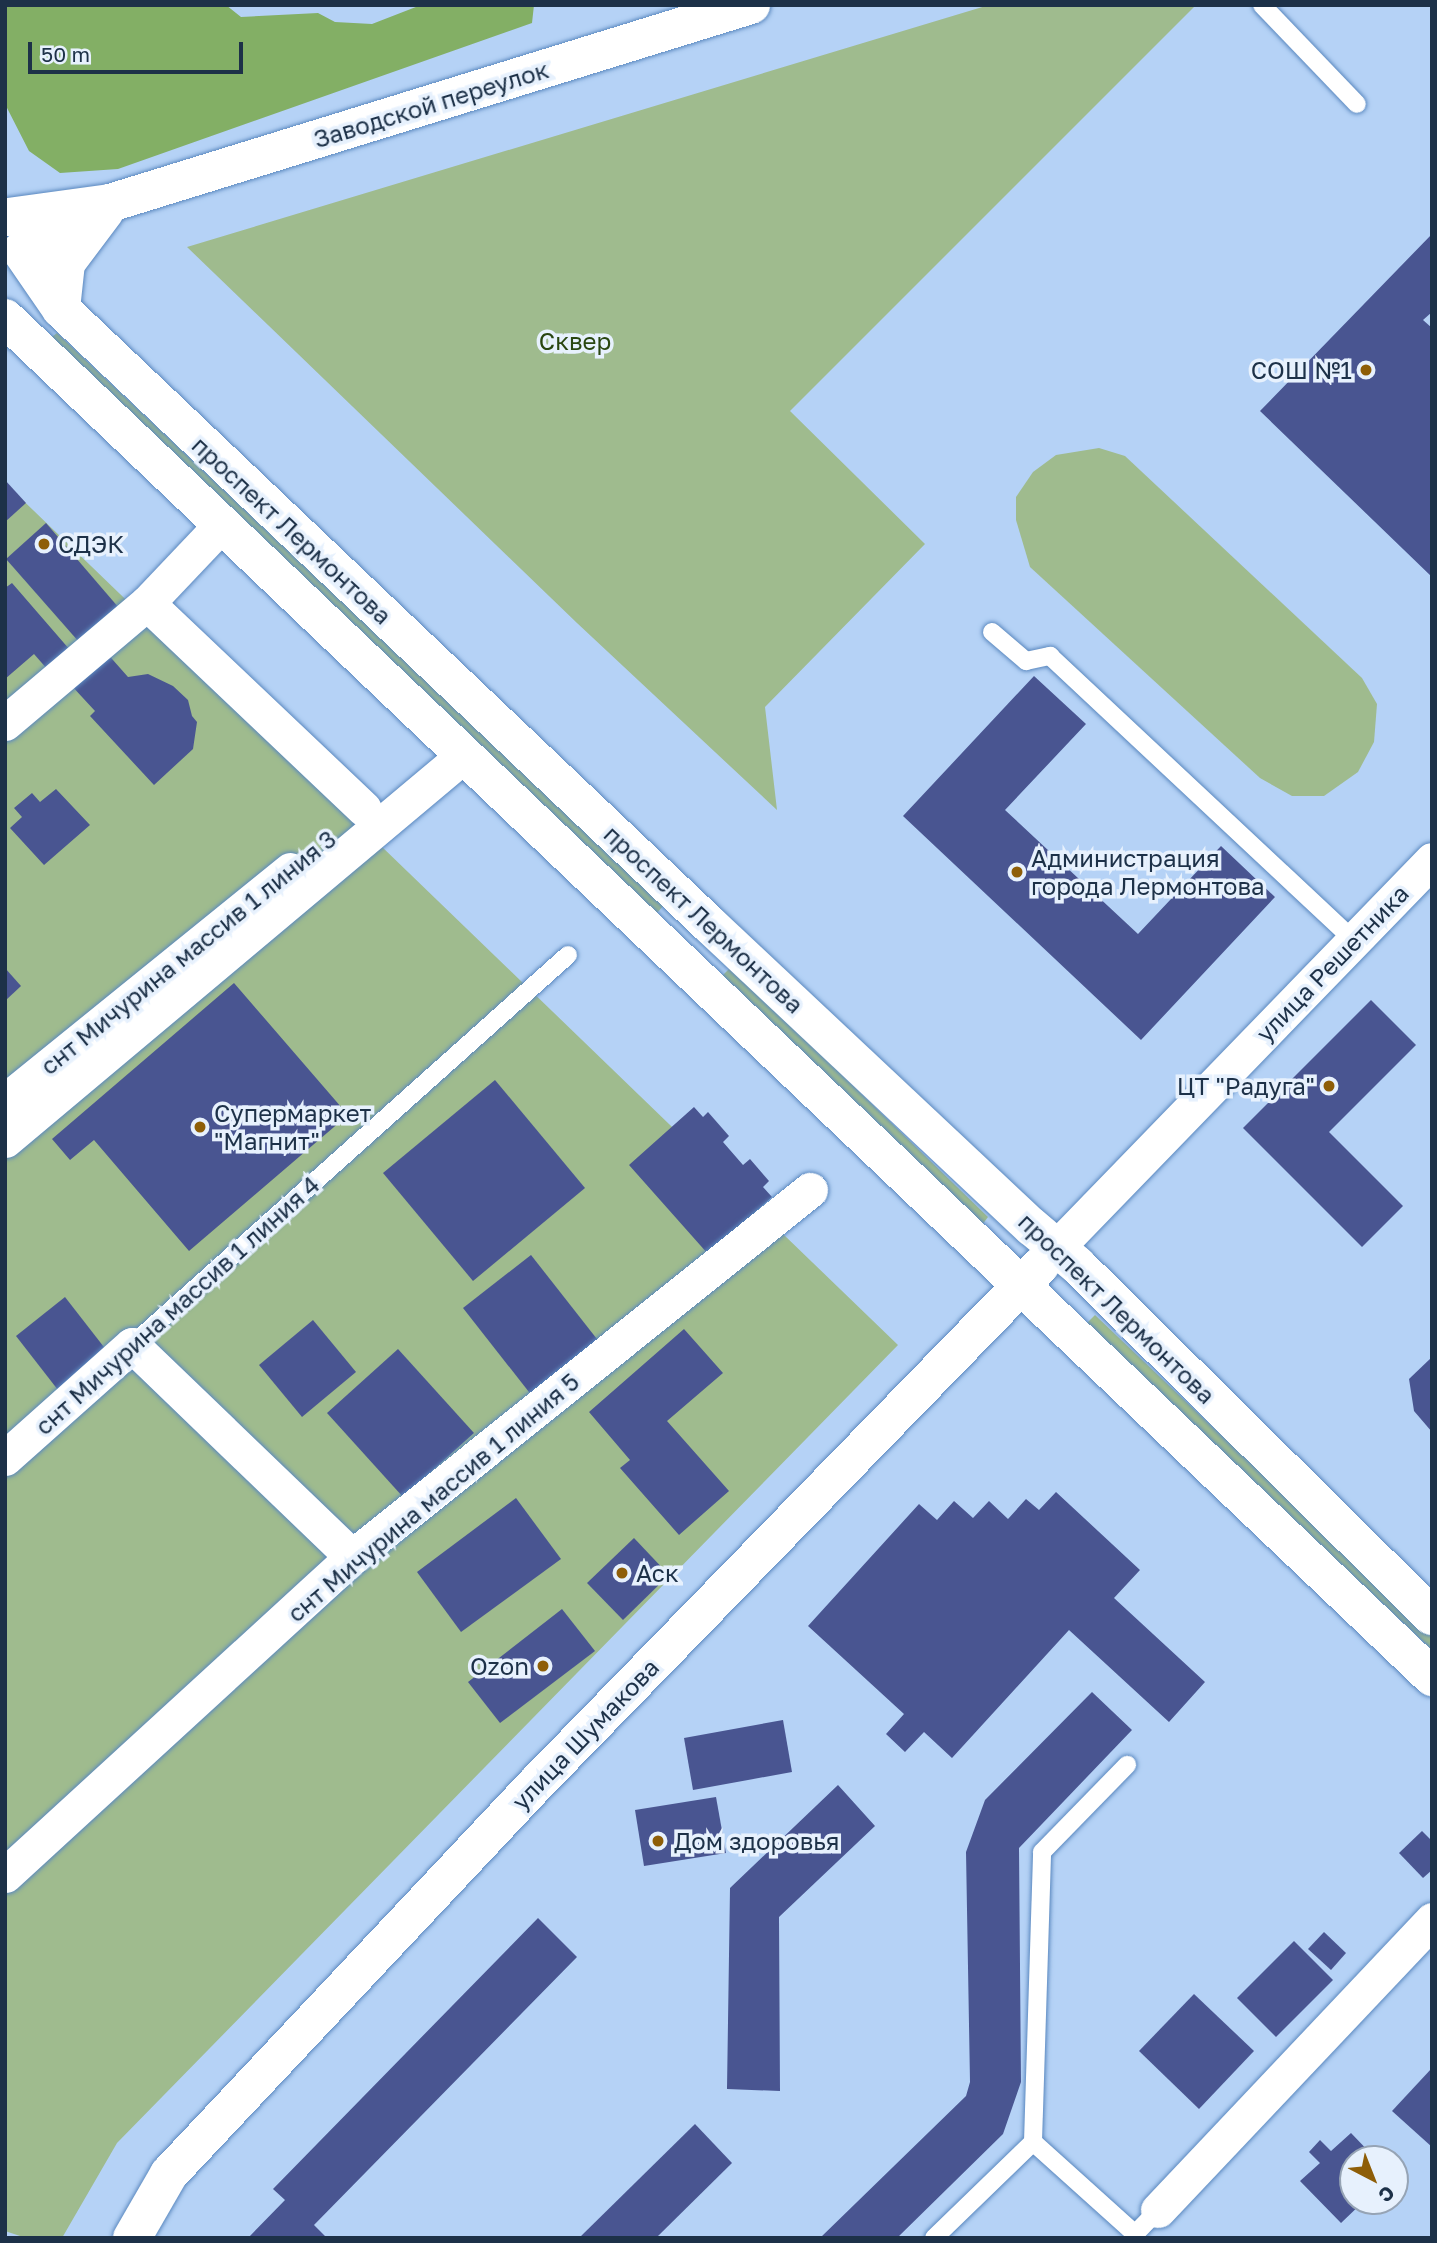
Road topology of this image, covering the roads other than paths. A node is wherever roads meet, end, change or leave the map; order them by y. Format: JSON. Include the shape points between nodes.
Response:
{"nodes":[{"id":1,"x":751,"y":5,"type":"edge"},
{"id":2,"x":1262,"y":5,"type":"edge"},
{"id":3,"x":1357,"y":104,"type":"dead end"},
{"id":4,"x":110,"y":203,"type":"junction"},
{"id":5,"x":11,"y":227,"type":"edge"},
{"id":6,"x":5,"y":292,"type":"edge"},
{"id":7,"x":61,"y":309,"type":"junction"},
{"id":8,"x":5,"y":318,"type":"edge"},
{"id":9,"x":222,"y":524,"type":"junction"},
{"id":10,"x":147,"y":603,"type":"junction"},
{"id":11,"x":992,"y":632,"type":"dead end"},
{"id":12,"x":5,"y":723,"type":"edge"},
{"id":13,"x":464,"y":755,"type":"junction"},
{"id":14,"x":1432,"y":860,"type":"edge"},
{"id":15,"x":1354,"y":940,"type":"junction"},
{"id":16,"x":568,"y":955,"type":"dead end"},
{"id":17,"x":5,"y":1101,"type":"edge"},
{"id":18,"x":5,"y":1140,"type":"edge"},
{"id":19,"x":810,"y":1190,"type":"dead end"},
{"id":20,"x":1057,"y":1247,"type":"junction"},
{"id":21,"x":1022,"y":1286,"type":"junction"},
{"id":22,"x":132,"y":1345,"type":"junction"},
{"id":23,"x":5,"y":1458,"type":"edge"},
{"id":24,"x":352,"y":1558,"type":"junction"},
{"id":25,"x":1432,"y":1616,"type":"edge"},
{"id":26,"x":1432,"y":1678,"type":"edge"},
{"id":27,"x":1127,"y":1765,"type":"dead end"},
{"id":28,"x":5,"y":1875,"type":"edge"},
{"id":29,"x":1432,"y":1920,"type":"edge"},
{"id":30,"x":1033,"y":2142,"type":"junction"},
{"id":31,"x":1158,"y":2210,"type":"joint"},
{"id":32,"x":132,"y":2238,"type":"edge"},
{"id":33,"x":934,"y":2238,"type":"edge"}],
"edges":[{"from":1,"to":4,"type":"street","name":"Заводской переулок"},
{"from":2,"to":3,"type":"lane"},
{"from":4,"to":5,"type":"street","name":"Заводской переулок"},
{"from":4,"to":7,"type":"street","via":[[66,263]]},
{"from":5,"to":6,"type":"street","via":[[19,268]]},
{"from":5,"to":7,"type":"street","name":"проспект Лермонтова"},
{"from":7,"to":20,"type":"street","name":"проспект Лермонтова"},
{"from":8,"to":9,"type":"street","name":"проспект Лермонтова"},
{"from":9,"to":10,"type":"street"},
{"from":9,"to":13,"type":"street","name":"проспект Лермонтова"},
{"from":10,"to":12,"type":"street"},
{"from":10,"to":17,"type":"street","name":"снт Мичурина массив 1 линия 3","via":[[368,807]]},
{"from":11,"to":15,"type":"lane","via":[[1026,661],[1049,656]]},
{"from":13,"to":18,"type":"street"},
{"from":13,"to":21,"type":"street","name":"проспект Лермонтова"},
{"from":14,"to":15,"type":"street","name":"улица Решетника"},
{"from":15,"to":20,"type":"street","name":"улица Решетника"},
{"from":16,"to":22,"type":"lane","name":"снт Мичурина массив 1 линия 4"},
{"from":19,"to":24,"type":"street","name":"снт Мичурина массив 1 линия 5"},
{"from":20,"to":21,"type":"street","name":"улица Шумакова"},
{"from":20,"to":25,"type":"street","name":"проспект Лермонтова"},
{"from":21,"to":26,"type":"street","name":"проспект Лермонтова"},
{"from":21,"to":32,"type":"street","name":"улица Шумакова","via":[[534,1786],[169,2174]]},
{"from":22,"to":23,"type":"street","name":"снт Мичурина массив 1 линия 4"},
{"from":22,"to":24,"type":"street"},
{"from":24,"to":28,"type":"street","name":"снт Мичурина массив 1 линия 5"},
{"from":27,"to":30,"type":"lane","via":[[1042,1852]]},
{"from":29,"to":31,"type":"street"},
{"from":30,"to":31,"type":"lane","via":[[1135,2234]]},
{"from":30,"to":33,"type":"lane"}]}
